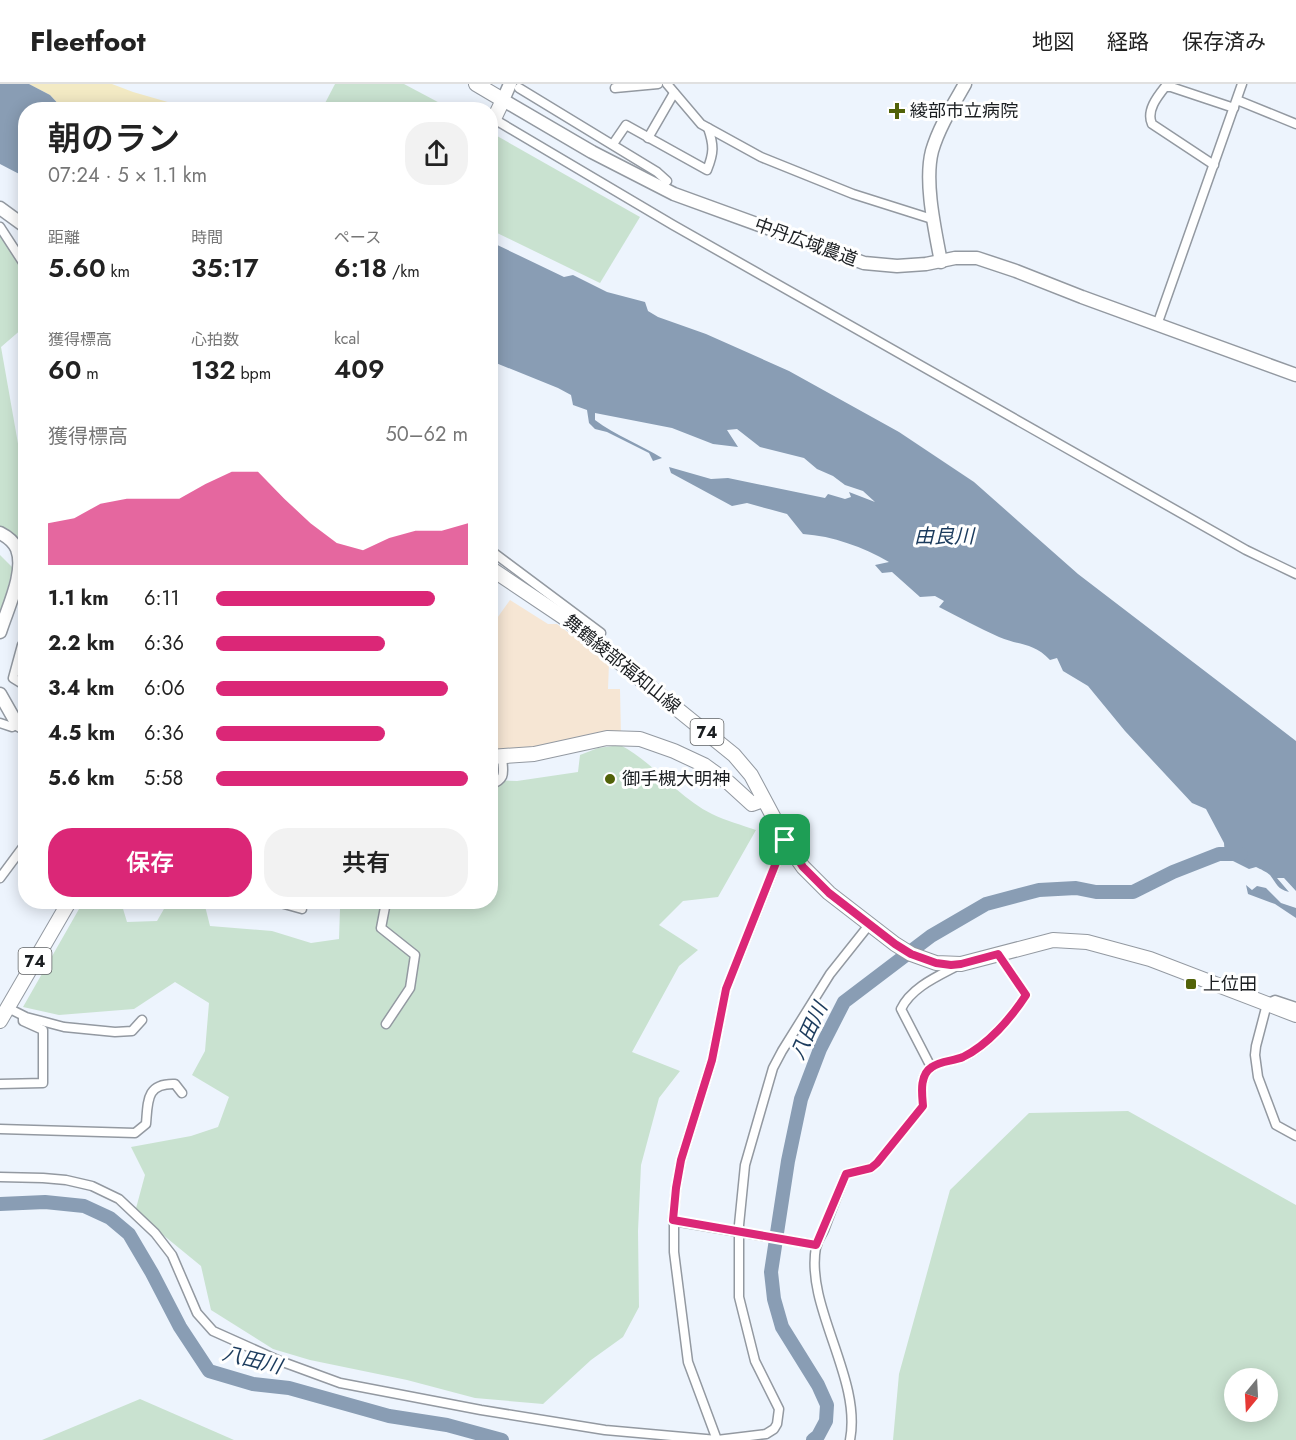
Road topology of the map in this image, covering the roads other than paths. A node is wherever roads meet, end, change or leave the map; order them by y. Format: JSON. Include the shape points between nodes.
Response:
{"nodes":[{"id":1,"x":476,"y":84,"type":"edge"},
{"id":2,"x":658,"y":84,"type":"edge"},
{"id":3,"x":667,"y":84,"type":"edge"},
{"id":4,"x":966,"y":84,"type":"edge"},
{"id":5,"x":1242,"y":84,"type":"edge"},
{"id":6,"x":515,"y":86,"type":"edge"},
{"id":7,"x":615,"y":88,"type":"dead end"},
{"id":8,"x":1192,"y":88,"type":"edge"},
{"id":9,"x":674,"y":93,"type":"junction"},
{"id":10,"x":503,"y":100,"type":"junction"},
{"id":11,"x":1236,"y":104,"type":"junction"},
{"id":12,"x":498,"y":114,"type":"edge"},
{"id":13,"x":1296,"y":124,"type":"edge"},
{"id":14,"x":498,"y":127,"type":"edge"},
{"id":15,"x":708,"y":128,"type":"junction"},
{"id":16,"x":648,"y":138,"type":"junction"},
{"id":17,"x":613,"y":144,"type":"junction"},
{"id":18,"x":1214,"y":165,"type":"junction"},
{"id":19,"x":667,"y":181,"type":"dead end"},
{"id":20,"x":1,"y":213,"type":"edge"},
{"id":21,"x":932,"y":219,"type":"junction"},
{"id":22,"x":18,"y":223,"type":"edge"},
{"id":23,"x":0,"y":227,"type":"edge"},
{"id":24,"x":18,"y":255,"type":"edge"},
{"id":25,"x":940,"y":262,"type":"junction"},
{"id":26,"x":1156,"y":326,"type":"junction"},
{"id":27,"x":1296,"y":375,"type":"edge"},
{"id":28,"x":0,"y":533,"type":"edge"},
{"id":29,"x":18,"y":553,"type":"edge"},
{"id":30,"x":498,"y":556,"type":"edge"},
{"id":31,"x":498,"y":573,"type":"edge"},
{"id":32,"x":1295,"y":574,"type":"edge"},
{"id":33,"x":18,"y":578,"type":"edge"},
{"id":34,"x":0,"y":632,"type":"edge"},
{"id":35,"x":600,"y":633,"type":"dead end"},
{"id":36,"x":18,"y":662,"type":"edge"},
{"id":37,"x":18,"y":681,"type":"edge"},
{"id":38,"x":0,"y":694,"type":"edge"},
{"id":39,"x":18,"y":722,"type":"edge"},
{"id":40,"x":0,"y":723,"type":"edge"},
{"id":41,"x":18,"y":727,"type":"edge"},
{"id":42,"x":498,"y":757,"type":"edge"},
{"id":43,"x":498,"y":762,"type":"edge"},
{"id":44,"x":498,"y":782,"type":"edge"},
{"id":45,"x":764,"y":800,"type":"junction"},
{"id":46,"x":785,"y":840,"type":"junction"},
{"id":47,"x":18,"y":854,"type":"edge"},
{"id":48,"x":0,"y":878,"type":"edge"},
{"id":49,"x":65,"y":909,"type":"edge"},
{"id":50,"x":385,"y":909,"type":"edge"},
{"id":51,"x":869,"y":925,"type":"junction"},
{"id":52,"x":998,"y":954,"type":"junction"},
{"id":53,"x":956,"y":965,"type":"junction"},
{"id":54,"x":1267,"y":1004,"type":"junction"},
{"id":55,"x":1296,"y":1007,"type":"edge"},
{"id":56,"x":8,"y":1008,"type":"junction"},
{"id":57,"x":23,"y":1015,"type":"junction"},
{"id":58,"x":1296,"y":1015,"type":"edge"},
{"id":59,"x":142,"y":1020,"type":"dead end"},
{"id":60,"x":0,"y":1021,"type":"edge"},
{"id":61,"x":386,"y":1024,"type":"dead end"},
{"id":62,"x":931,"y":1067,"type":"junction"},
{"id":63,"x":0,"y":1084,"type":"edge"},
{"id":64,"x":182,"y":1094,"type":"dead end"},
{"id":65,"x":0,"y":1129,"type":"edge"},
{"id":66,"x":1296,"y":1136,"type":"edge"},
{"id":67,"x":0,"y":1177,"type":"edge"},
{"id":68,"x":674,"y":1221,"type":"junction"},
{"id":69,"x":739,"y":1231,"type":"junction"},
{"id":70,"x":816,"y":1245,"type":"junction"},
{"id":71,"x":717,"y":1440,"type":"edge"},
{"id":72,"x":850,"y":1440,"type":"edge"}],
"edges":[{"from":1,"to":10,"type":"main road"},
{"from":2,"to":7,"type":"street"},
{"from":3,"to":9,"type":"street"},
{"from":4,"to":21,"type":"street","via":[[945,119],[932,152]]},
{"from":5,"to":11,"type":"street"},
{"from":6,"to":10,"type":"street"},
{"from":6,"to":17,"type":"street"},
{"from":8,"to":11,"type":"street"},
{"from":8,"to":18,"type":"street","via":[[1165,87],[1153,105],[1150,121]]},
{"from":9,"to":15,"type":"street"},
{"from":9,"to":16,"type":"street"},
{"from":10,"to":12,"type":"main road"},
{"from":10,"to":25,"type":"street","name":"中丹広域農道","via":[[592,152],[690,201],[864,263],[897,266]]},
{"from":11,"to":13,"type":"street"},
{"from":11,"to":18,"type":"street"},
{"from":14,"to":32,"type":"street","via":[[1195,522]]},
{"from":15,"to":16,"type":"street","via":[[714,145],[707,170]]},
{"from":15,"to":21,"type":"street","via":[[804,175]]},
{"from":16,"to":17,"type":"street","via":[[626,125]]},
{"from":17,"to":19,"type":"street"},
{"from":18,"to":26,"type":"street"},
{"from":20,"to":22,"type":"street"},
{"from":21,"to":25,"type":"street"},
{"from":23,"to":24,"type":"street"},
{"from":25,"to":26,"type":"street","name":"中丹広域農道","via":[[977,258]]},
{"from":26,"to":27,"type":"street","name":"中丹広域農道"},
{"from":28,"to":29,"type":"street","via":[[16,546]]},
{"from":30,"to":35,"type":"street"},
{"from":31,"to":45,"type":"main road","name":"舞鶴綾部福知山線","number":"74","via":[[566,619],[734,755]]},
{"from":33,"to":34,"type":"street"},
{"from":36,"to":37,"type":"street","via":[[14,678]]},
{"from":38,"to":39,"type":"street"},
{"from":40,"to":41,"type":"street"},
{"from":42,"to":45,"type":"main road","number":"74","via":[[534,754],[607,738],[640,739],[704,765],[752,804]]},
{"from":43,"to":44,"type":"street","via":[[503,776]]},
{"from":45,"to":46,"type":"main road","name":"舞鶴綾部福知山線","number":"74"},
{"from":46,"to":51,"type":"main road","name":"舞鶴綾部福知山線","number":"74","via":[[803,867]]},
{"from":46,"to":68,"type":"street","via":[[726,989],[712,1060],[681,1160]]},
{"from":47,"to":48,"type":"street"},
{"from":49,"to":56,"type":"main road","number":"74"},
{"from":50,"to":61,"type":"street","via":[[381,928],[415,955],[410,988]]},
{"from":51,"to":53,"type":"main road","name":"舞鶴綾部福知山線","number":"74","via":[[911,954]]},
{"from":51,"to":69,"type":"street","via":[[823,984],[773,1068],[745,1166]]},
{"from":52,"to":53,"type":"main road","name":"舞鶴綾部福知山線","number":"74"},
{"from":52,"to":54,"type":"main road","name":"舞鶴綾部福知山線","number":"74","via":[[1053,940],[1087,942],[1150,959]]},
{"from":52,"to":62,"type":"street","via":[[1026,995],[1013,1014],[979,1046],[963,1057]]},
{"from":53,"to":62,"type":"street","via":[[928,981],[901,1009]]},
{"from":54,"to":55,"type":"street","via":[[1275,1000]]},
{"from":54,"to":58,"type":"main road","name":"舞鶴綾部福知山線","number":"74"},
{"from":54,"to":66,"type":"street","via":[[1256,1046],[1258,1077],[1276,1125]]},
{"from":56,"to":57,"type":"street"},
{"from":56,"to":60,"type":"main road","number":"74"},
{"from":57,"to":59,"type":"street","via":[[64,1027],[115,1032],[132,1031]]},
{"from":57,"to":63,"type":"street","via":[[23,1021],[43,1030],[43,1083]]},
{"from":62,"to":70,"type":"street","via":[[922,1084],[923,1106],[877,1163],[846,1174]]},
{"from":64,"to":65,"type":"street","via":[[175,1084],[156,1086],[151,1092],[146,1124],[135,1133]]},
{"from":67,"to":71,"type":"street","via":[[66,1180],[106,1192],[124,1203],[172,1255],[204,1323],[290,1365],[340,1383],[481,1410],[605,1430]]},
{"from":68,"to":69,"type":"street"},
{"from":68,"to":71,"type":"street","via":[[674,1252],[688,1362]]},
{"from":69,"to":70,"type":"street"},
{"from":69,"to":71,"type":"street","via":[[741,1307],[755,1361],[779,1409],[779,1418],[774,1429],[766,1434]]},
{"from":70,"to":72,"type":"street","via":[[820,1299],[849,1400]]}]}
